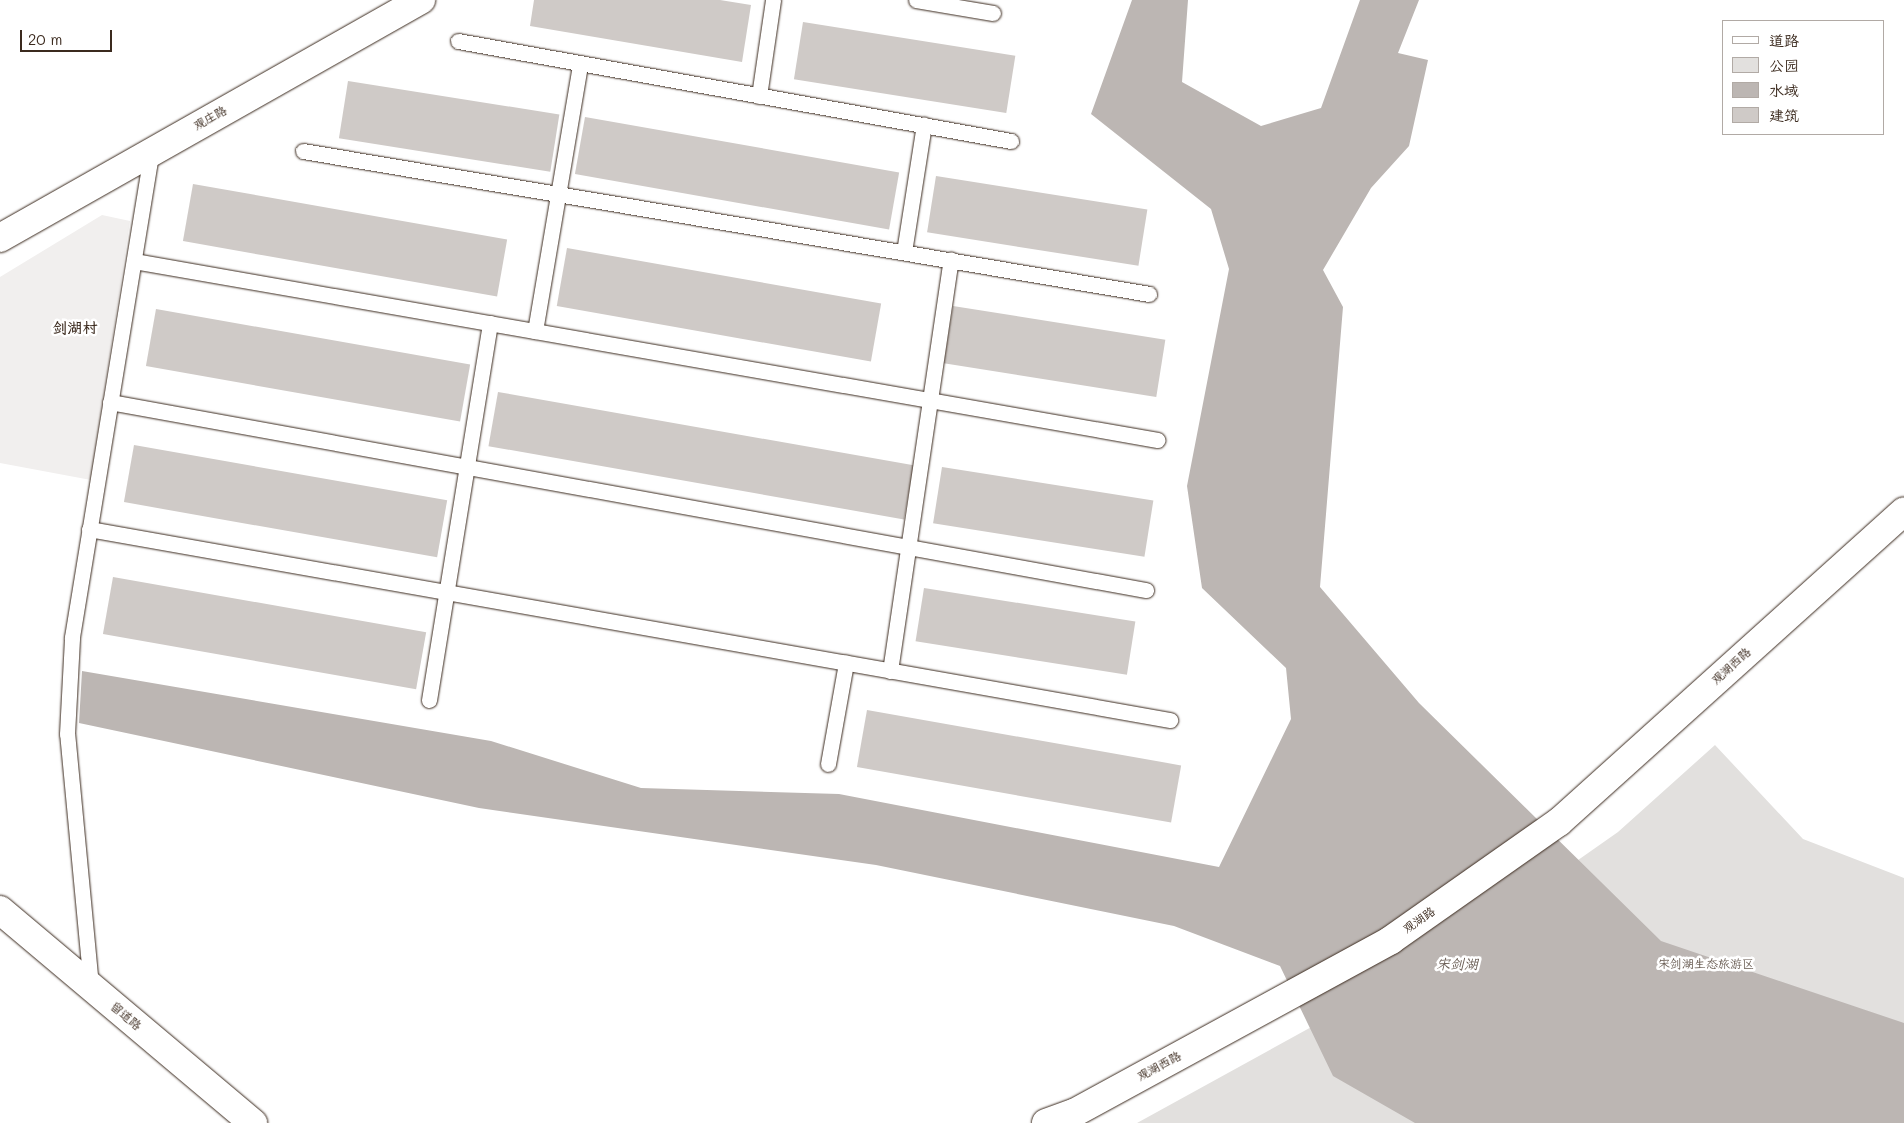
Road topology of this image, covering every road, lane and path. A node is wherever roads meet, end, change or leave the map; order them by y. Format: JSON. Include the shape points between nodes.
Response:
{"nodes":[{"id":1,"x":421,"y":0,"type":"edge"},
{"id":2,"x":773,"y":0,"type":"edge"},
{"id":3,"x":916,"y":0,"type":"edge"},
{"id":4,"x":993,"y":13,"type":"dead end"},
{"id":5,"x":458,"y":41,"type":"dead end"},
{"id":6,"x":580,"y":64,"type":"junction"},
{"id":7,"x":758,"y":96,"type":"junction"},
{"id":8,"x":924,"y":126,"type":"junction"},
{"id":9,"x":1011,"y":142,"type":"dead end"},
{"id":10,"x":152,"y":150,"type":"junction"},
{"id":11,"x":303,"y":151,"type":"dead end"},
{"id":12,"x":558,"y":194,"type":"junction"},
{"id":13,"x":0,"y":238,"type":"edge"},
{"id":14,"x":904,"y":252,"type":"junction"},
{"id":15,"x":951,"y":259,"type":"junction"},
{"id":16,"x":134,"y":261,"type":"junction"},
{"id":17,"x":1149,"y":294,"type":"dead end"},
{"id":18,"x":490,"y":323,"type":"junction"},
{"id":19,"x":535,"y":331,"type":"junction"},
{"id":20,"x":930,"y":400,"type":"junction"},
{"id":21,"x":110,"y":402,"type":"junction"},
{"id":22,"x":1157,"y":440,"type":"dead end"},
{"id":23,"x":467,"y":467,"type":"junction"},
{"id":24,"x":1904,"y":510,"type":"edge"},
{"id":25,"x":89,"y":529,"type":"junction"},
{"id":26,"x":908,"y":547,"type":"junction"},
{"id":27,"x":1146,"y":590,"type":"dead end"},
{"id":28,"x":447,"y":592,"type":"junction"},
{"id":29,"x":846,"y":663,"type":"junction"},
{"id":30,"x":890,"y":671,"type":"junction"},
{"id":31,"x":429,"y":700,"type":"dead end"},
{"id":32,"x":1170,"y":720,"type":"dead end"},
{"id":33,"x":828,"y":764,"type":"dead end"},
{"id":34,"x":1559,"y":822,"type":"joint"},
{"id":35,"x":0,"y":910,"type":"edge"},
{"id":36,"x":91,"y":987,"type":"junction"},
{"id":37,"x":1271,"y":1006,"type":"joint"},
{"id":38,"x":253,"y":1123,"type":"edge"},
{"id":39,"x":1046,"y":1123,"type":"edge"}],
"edges":[{"from":1,"to":10,"type":"street","name":"观庄路"},
{"from":2,"to":7,"type":"lane"},
{"from":3,"to":4,"type":"lane"},
{"from":5,"to":6,"type":"lane"},
{"from":6,"to":7,"type":"lane"},
{"from":6,"to":12,"type":"lane"},
{"from":7,"to":8,"type":"lane"},
{"from":8,"to":9,"type":"lane"},
{"from":8,"to":14,"type":"lane"},
{"from":10,"to":13,"type":"street","name":"观庄路"},
{"from":10,"to":16,"type":"lane"},
{"from":11,"to":12,"type":"lane"},
{"from":12,"to":14,"type":"lane"},
{"from":12,"to":19,"type":"lane"},
{"from":14,"to":15,"type":"lane"},
{"from":15,"to":17,"type":"lane"},
{"from":15,"to":20,"type":"lane"},
{"from":16,"to":18,"type":"lane"},
{"from":16,"to":21,"type":"lane"},
{"from":18,"to":19,"type":"lane"},
{"from":18,"to":23,"type":"lane"},
{"from":19,"to":20,"type":"lane"},
{"from":20,"to":22,"type":"lane"},
{"from":20,"to":26,"type":"lane"},
{"from":21,"to":23,"type":"lane"},
{"from":21,"to":25,"type":"lane"},
{"from":23,"to":26,"type":"lane"},
{"from":23,"to":28,"type":"lane"},
{"from":24,"to":34,"type":"street","name":"观湖西路"},
{"from":25,"to":28,"type":"lane"},
{"from":25,"to":36,"type":"lane","via":[[72,637],[67,734]]},
{"from":26,"to":27,"type":"lane"},
{"from":26,"to":30,"type":"lane"},
{"from":28,"to":29,"type":"lane"},
{"from":28,"to":31,"type":"lane"},
{"from":29,"to":30,"type":"lane"},
{"from":29,"to":33,"type":"lane"},
{"from":30,"to":32,"type":"lane"},
{"from":34,"to":37,"type":"street","name":"观湖路","via":[[1391,940]]},
{"from":35,"to":36,"type":"street","name":"留道路"},
{"from":36,"to":38,"type":"street","name":"留道路"},
{"from":37,"to":39,"type":"street","name":"观湖西路","via":[[1074,1113]]}]}
